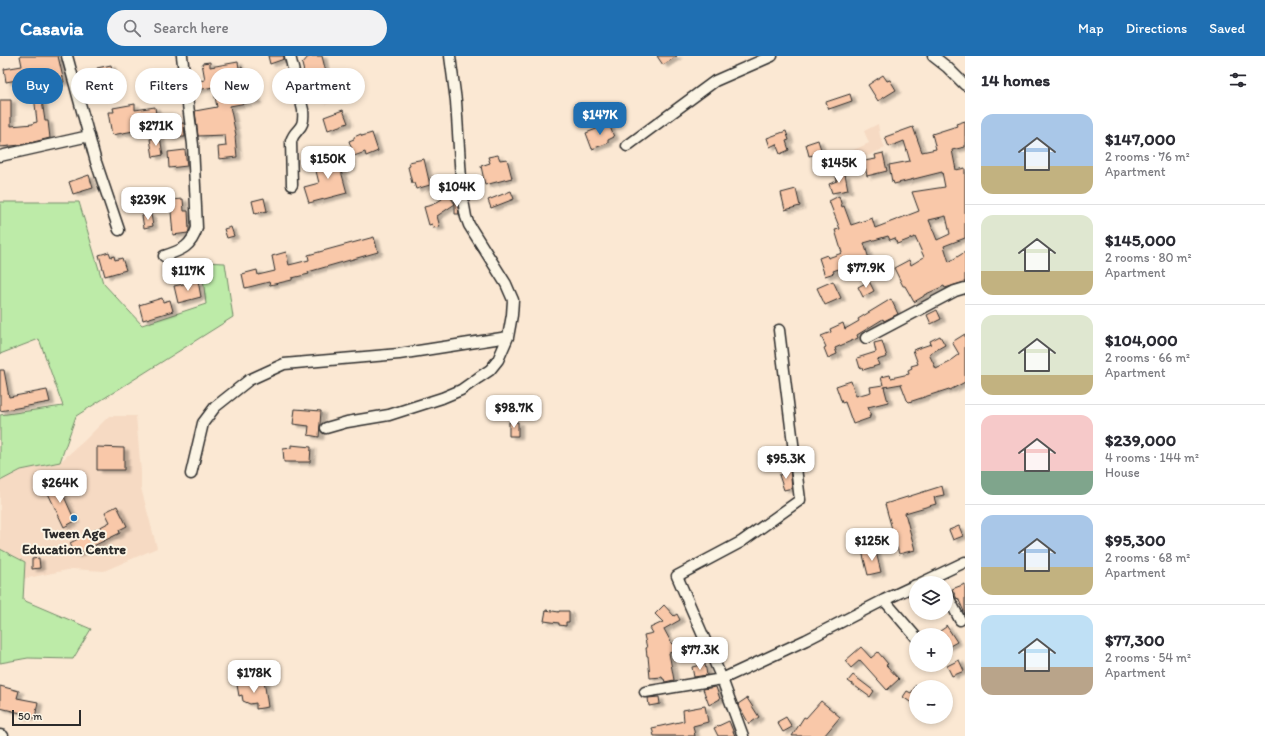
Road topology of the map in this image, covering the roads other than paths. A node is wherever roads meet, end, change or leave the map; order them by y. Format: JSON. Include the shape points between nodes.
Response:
{"nodes":[{"id":1,"x":67,"y":56,"type":"edge"},
{"id":2,"x":182,"y":56,"type":"edge"},
{"id":3,"x":290,"y":56,"type":"edge"},
{"id":4,"x":450,"y":56,"type":"edge"},
{"id":5,"x":772,"y":56,"type":"edge"},
{"id":6,"x":933,"y":56,"type":"edge"},
{"id":7,"x":965,"y":85,"type":"edge"},
{"id":8,"x":89,"y":136,"type":"junction"},
{"id":9,"x":627,"y":146,"type":"dead end"},
{"id":10,"x":0,"y":156,"type":"edge"},
{"id":11,"x":292,"y":186,"type":"dead end"},
{"id":12,"x":119,"y":230,"type":"dead end"},
{"id":13,"x":164,"y":256,"type":"dead end"},
{"id":14,"x":965,"y":288,"type":"edge"},
{"id":15,"x":779,"y":330,"type":"dead end"},
{"id":16,"x":508,"y":337,"type":"junction"},
{"id":17,"x":866,"y":338,"type":"dead end"},
{"id":18,"x":326,"y":428,"type":"dead end"},
{"id":19,"x":191,"y":474,"type":"dead end"},
{"id":20,"x":965,"y":562,"type":"edge"},
{"id":21,"x":944,"y":576,"type":"edge"},
{"id":22,"x":909,"y":588,"type":"edge"},
{"id":23,"x":884,"y":600,"type":"junction"},
{"id":24,"x":953,"y":606,"type":"edge"},
{"id":25,"x":960,"y":620,"type":"dead end"},
{"id":26,"x":909,"y":629,"type":"edge"},
{"id":27,"x":722,"y":679,"type":"junction"},
{"id":28,"x":645,"y":692,"type":"dead end"},
{"id":29,"x":0,"y":735,"type":"edge"},
{"id":30,"x":3,"y":736,"type":"edge"},
{"id":31,"x":743,"y":736,"type":"edge"}],
"edges":[{"from":1,"to":8,"type":"street"},
{"from":2,"to":13,"type":"street","via":[[193,145],[197,228],[189,246]]},
{"from":3,"to":11,"type":"street","via":[[304,120],[291,141]]},
{"from":4,"to":16,"type":"street","via":[[466,217],[513,300]]},
{"from":5,"to":9,"type":"street","via":[[715,81]]},
{"from":6,"to":7,"type":"street"},
{"from":8,"to":10,"type":"street"},
{"from":8,"to":12,"type":"street"},
{"from":14,"to":17,"type":"street"},
{"from":15,"to":27,"type":"street","via":[[800,500],[741,542],[677,576]]},
{"from":16,"to":18,"type":"street","via":[[498,360],[490,370],[461,390],[389,415]]},
{"from":16,"to":19,"type":"street","via":[[399,354],[284,364],[249,380],[215,407],[203,423]]},
{"from":20,"to":21,"type":"street"},
{"from":22,"to":23,"type":"street"},
{"from":23,"to":26,"type":"street"},
{"from":23,"to":27,"type":"street"},
{"from":24,"to":25,"type":"street"},
{"from":27,"to":28,"type":"street"},
{"from":27,"to":31,"type":"street"},
{"from":29,"to":30,"type":"street"}]}
